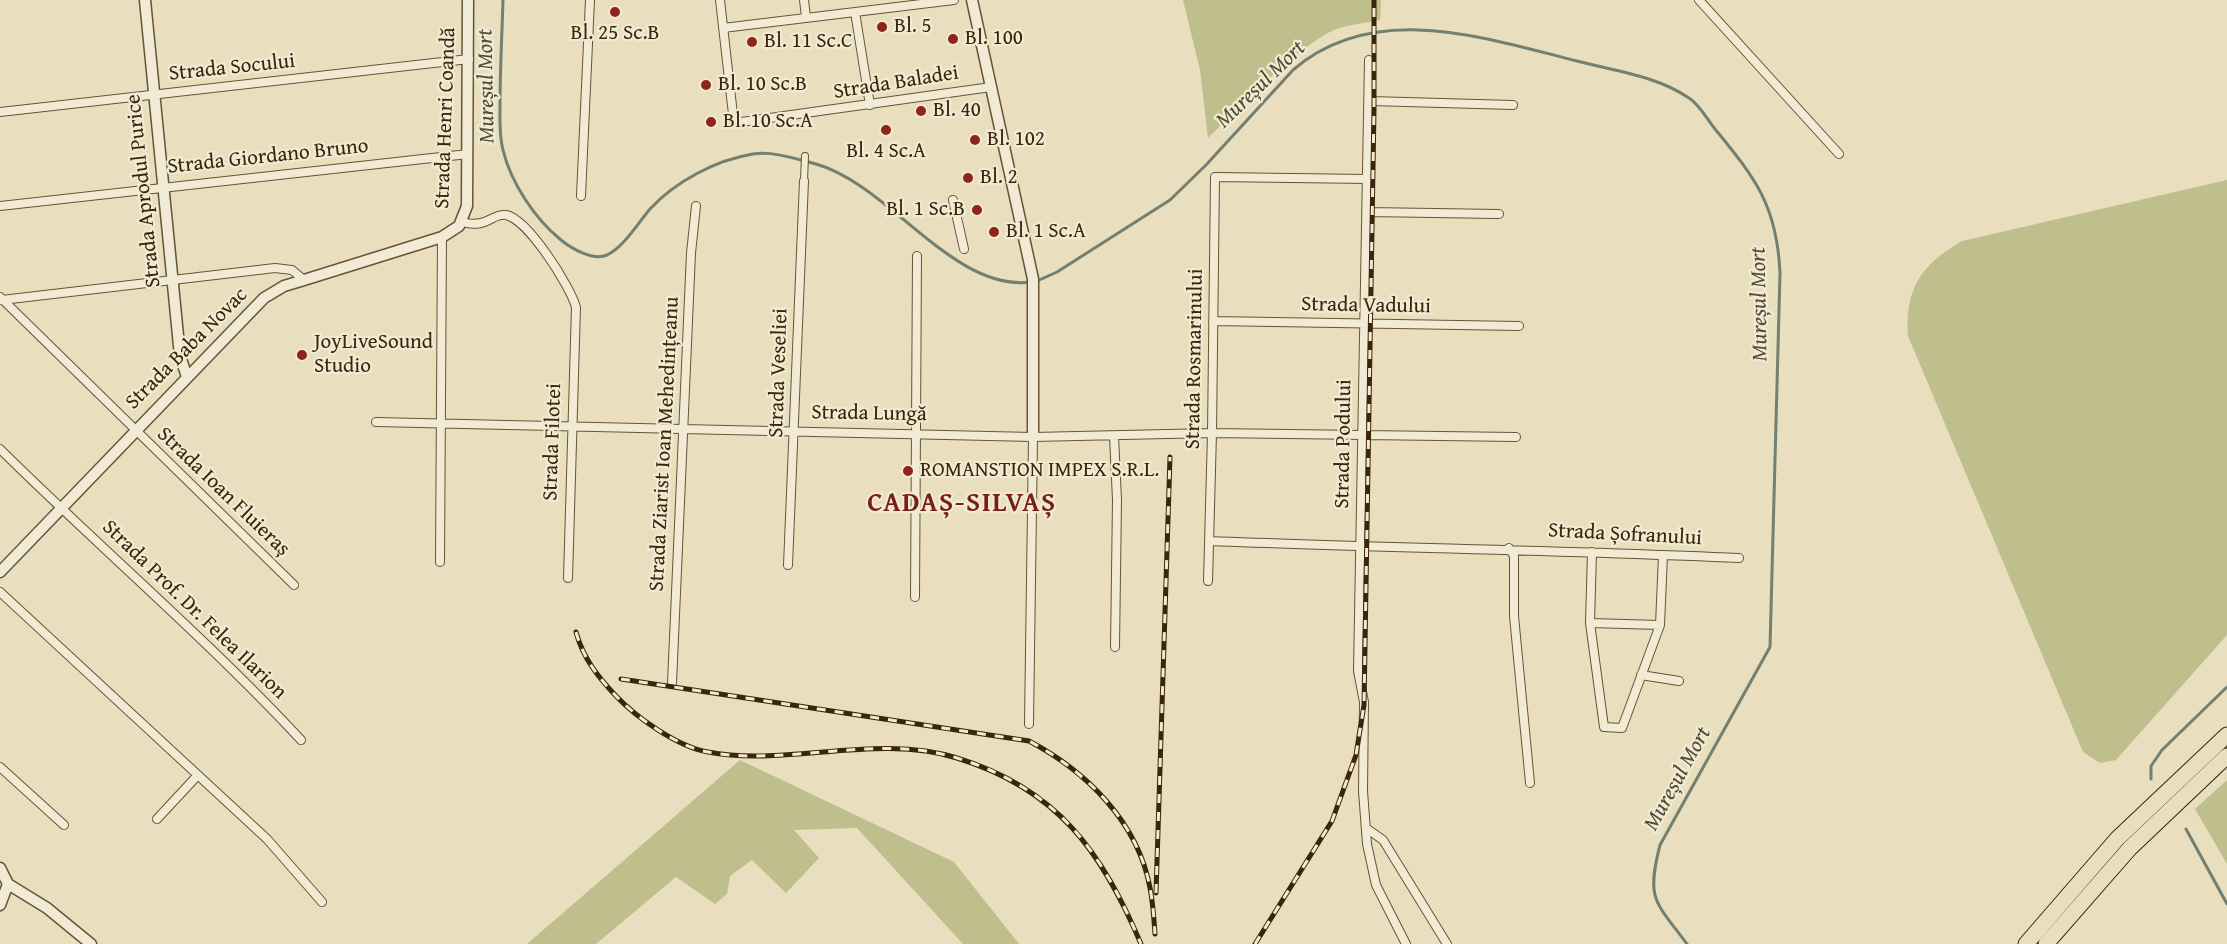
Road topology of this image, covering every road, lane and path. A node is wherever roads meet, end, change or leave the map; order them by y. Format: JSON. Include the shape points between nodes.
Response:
{"nodes":[{"id":1,"x":145,"y":0,"type":"edge"},
{"id":2,"x":468,"y":0,"type":"edge"},
{"id":3,"x":590,"y":0,"type":"edge"},
{"id":4,"x":720,"y":0,"type":"edge"},
{"id":5,"x":804,"y":0,"type":"edge"},
{"id":6,"x":954,"y":0,"type":"edge"},
{"id":7,"x":972,"y":0,"type":"edge"},
{"id":8,"x":1699,"y":0,"type":"edge"},
{"id":9,"x":855,"y":12,"type":"junction"},
{"id":10,"x":806,"y":17,"type":"junction"},
{"id":11,"x":723,"y":28,"type":"junction"},
{"id":12,"x":469,"y":59,"type":"junction"},
{"id":13,"x":1369,"y":60,"type":"dead end"},
{"id":14,"x":991,"y":87,"type":"junction"},
{"id":15,"x":154,"y":95,"type":"junction"},
{"id":16,"x":1370,"y":101,"type":"junction"},
{"id":17,"x":870,"y":105,"type":"junction"},
{"id":18,"x":1513,"y":105,"type":"dead end"},
{"id":19,"x":0,"y":112,"type":"edge"},
{"id":20,"x":468,"y":154,"type":"junction"},
{"id":21,"x":1839,"y":154,"type":"dead end"},
{"id":22,"x":805,"y":156,"type":"dead end"},
{"id":23,"x":1368,"y":179,"type":"junction"},
{"id":24,"x":804,"y":181,"type":"joint"},
{"id":25,"x":163,"y":187,"type":"junction"},
{"id":26,"x":581,"y":196,"type":"dead end"},
{"id":27,"x":953,"y":200,"type":"dead end"},
{"id":28,"x":0,"y":206,"type":"edge"},
{"id":29,"x":696,"y":206,"type":"dead end"},
{"id":30,"x":1368,"y":212,"type":"junction"},
{"id":31,"x":1499,"y":214,"type":"dead end"},
{"id":32,"x":462,"y":222,"type":"junction"},
{"id":33,"x":447,"y":235,"type":"junction"},
{"id":34,"x":964,"y":249,"type":"dead end"},
{"id":35,"x":917,"y":256,"type":"dead end"},
{"id":36,"x":173,"y":280,"type":"junction"},
{"id":37,"x":304,"y":280,"type":"junction"},
{"id":38,"x":1,"y":299,"type":"edge"},
{"id":39,"x":1213,"y":321,"type":"junction"},
{"id":40,"x":1365,"y":324,"type":"junction"},
{"id":41,"x":1519,"y":326,"type":"dead end"},
{"id":42,"x":187,"y":377,"type":"junction"},
{"id":43,"x":376,"y":422,"type":"dead end"},
{"id":44,"x":442,"y":422,"type":"junction"},
{"id":45,"x":571,"y":426,"type":"junction"},
{"id":46,"x":684,"y":428,"type":"junction"},
{"id":47,"x":134,"y":431,"type":"junction"},
{"id":48,"x":795,"y":431,"type":"junction"},
{"id":49,"x":917,"y":433,"type":"junction"},
{"id":50,"x":1212,"y":433,"type":"junction"},
{"id":51,"x":1114,"y":436,"type":"junction"},
{"id":52,"x":1362,"y":436,"type":"junction"},
{"id":53,"x":1033,"y":437,"type":"junction"},
{"id":54,"x":1516,"y":437,"type":"dead end"},
{"id":55,"x":0,"y":448,"type":"edge"},
{"id":56,"x":60,"y":508,"type":"junction"},
{"id":57,"x":1209,"y":541,"type":"junction"},
{"id":58,"x":1360,"y":547,"type":"junction"},
{"id":59,"x":1509,"y":548,"type":"junction"},
{"id":60,"x":1592,"y":552,"type":"junction"},
{"id":61,"x":1663,"y":555,"type":"junction"},
{"id":62,"x":1739,"y":558,"type":"dead end"},
{"id":63,"x":440,"y":562,"type":"dead end"},
{"id":64,"x":788,"y":565,"type":"dead end"},
{"id":65,"x":0,"y":572,"type":"edge"},
{"id":66,"x":568,"y":578,"type":"dead end"},
{"id":67,"x":1208,"y":580,"type":"dead end"},
{"id":68,"x":294,"y":585,"type":"dead end"},
{"id":69,"x":0,"y":592,"type":"edge"},
{"id":70,"x":915,"y":597,"type":"dead end"},
{"id":71,"x":1590,"y":623,"type":"junction"},
{"id":72,"x":1660,"y":625,"type":"junction"},
{"id":73,"x":1115,"y":648,"type":"dead end"},
{"id":74,"x":1641,"y":675,"type":"junction"},
{"id":75,"x":1679,"y":681,"type":"dead end"},
{"id":76,"x":672,"y":683,"type":"dead end"},
{"id":77,"x":1029,"y":724,"type":"dead end"},
{"id":78,"x":2227,"y":735,"type":"edge"},
{"id":79,"x":301,"y":740,"type":"dead end"},
{"id":80,"x":2227,"y":756,"type":"edge"},
{"id":81,"x":0,"y":767,"type":"edge"},
{"id":82,"x":197,"y":776,"type":"junction"},
{"id":83,"x":1530,"y":783,"type":"dead end"},
{"id":84,"x":157,"y":819,"type":"dead end"},
{"id":85,"x":64,"y":825,"type":"dead end"},
{"id":86,"x":1366,"y":828,"type":"junction"},
{"id":87,"x":0,"y":868,"type":"edge"},
{"id":88,"x":8,"y":884,"type":"junction"},
{"id":89,"x":322,"y":902,"type":"dead end"},
{"id":90,"x":0,"y":905,"type":"edge"},
{"id":91,"x":91,"y":944,"type":"edge"},
{"id":92,"x":1406,"y":944,"type":"edge"},
{"id":93,"x":1447,"y":944,"type":"edge"},
{"id":94,"x":2026,"y":944,"type":"edge"},
{"id":95,"x":2046,"y":944,"type":"edge"}],
"edges":[{"from":1,"to":15,"type":"street","name":"Strada Aprodul Purice"},
{"from":2,"to":12,"type":"street","name":"Strada Henri Coandă"},
{"from":3,"to":26,"type":"street"},
{"from":4,"to":11,"type":"street"},
{"from":5,"to":10,"type":"street"},
{"from":6,"to":9,"type":"street"},
{"from":7,"to":14,"type":"street"},
{"from":8,"to":21,"type":"street"},
{"from":9,"to":10,"type":"street"},
{"from":9,"to":17,"type":"street"},
{"from":10,"to":11,"type":"street"},
{"from":11,"to":17,"type":"street","name":"Strada Baladei","via":[[735,123]]},
{"from":12,"to":15,"type":"street","name":"Strada Socului"},
{"from":12,"to":20,"type":"street","name":"Strada Henri Coandă"},
{"from":13,"to":16,"type":"street","name":"Strada Podului"},
{"from":14,"to":17,"type":"street","name":"Strada Baladei"},
{"from":14,"to":53,"type":"street","via":[[1033,279]]},
{"from":15,"to":19,"type":"street","name":"Strada Socului"},
{"from":15,"to":25,"type":"street","name":"Strada Aprodul Purice"},
{"from":16,"to":18,"type":"street"},
{"from":16,"to":23,"type":"street","name":"Strada Podului"},
{"from":20,"to":25,"type":"street","name":"Strada Giordano Bruno"},
{"from":20,"to":32,"type":"street","name":"Strada Henri Coandă","via":[[467,206]]},
{"from":22,"to":24,"type":"street"},
{"from":23,"to":30,"type":"street","name":"Strada Podului"},
{"from":23,"to":39,"type":"street","name":"Strada Rosmarinului","via":[[1215,177]]},
{"from":24,"to":48,"type":"street","name":"Strada Veseliei"},
{"from":25,"to":28,"type":"street","name":"Strada Giordano Bruno"},
{"from":25,"to":36,"type":"street","name":"Strada Aprodul Purice"},
{"from":27,"to":34,"type":"street"},
{"from":29,"to":46,"type":"street","name":"Strada Ziarist Ioan Mehedințeanu"},
{"from":30,"to":31,"type":"street"},
{"from":30,"to":40,"type":"street","name":"Strada Podului"},
{"from":32,"to":33,"type":"street","name":"Strada Henri Coandă"},
{"from":32,"to":45,"type":"street","name":"Strada Filotei","via":[[477,226],[502,216],[512,218],[556,268],[576,307]]},
{"from":33,"to":37,"type":"street","name":"Strada Baba Novac"},
{"from":33,"to":44,"type":"street"},
{"from":35,"to":49,"type":"street"},
{"from":36,"to":37,"type":"street","via":[[275,268],[292,270]]},
{"from":36,"to":38,"type":"street"},
{"from":36,"to":42,"type":"street","name":"Strada Aprodul Purice","via":[[180,356]]},
{"from":37,"to":42,"type":"street","name":"Strada Baba Novac","via":[[264,298]]},
{"from":38,"to":47,"type":"street","name":"Strada Ioan Fluieraș"},
{"from":39,"to":40,"type":"street","name":"Strada Vadului"},
{"from":39,"to":50,"type":"street","name":"Strada Rosmarinului"},
{"from":40,"to":41,"type":"street","name":"Strada Vadului"},
{"from":40,"to":52,"type":"street","name":"Strada Podului"},
{"from":42,"to":47,"type":"street","name":"Strada Baba Novac"},
{"from":43,"to":44,"type":"street","name":"Strada Lungă"},
{"from":44,"to":45,"type":"street","name":"Strada Lungă"},
{"from":44,"to":63,"type":"street"},
{"from":45,"to":46,"type":"street","name":"Strada Lungă"},
{"from":45,"to":66,"type":"street","name":"Strada Filotei"},
{"from":46,"to":48,"type":"street","name":"Strada Lungă"},
{"from":46,"to":76,"type":"street","name":"Strada Ziarist Ioan Mehedințeanu"},
{"from":47,"to":56,"type":"street","name":"Strada Baba Novac"},
{"from":47,"to":68,"type":"street","name":"Strada Ioan Fluieraș"},
{"from":48,"to":49,"type":"street","name":"Strada Lungă"},
{"from":48,"to":64,"type":"street","name":"Strada Veseliei"},
{"from":49,"to":53,"type":"street","name":"Strada Lungă"},
{"from":49,"to":70,"type":"street"},
{"from":50,"to":51,"type":"street","name":"Strada Lungă"},
{"from":50,"to":52,"type":"street","name":"Strada Lungă"},
{"from":50,"to":57,"type":"street","name":"Strada Rosmarinului"},
{"from":51,"to":53,"type":"street","name":"Strada Lungă"},
{"from":51,"to":73,"type":"street"},
{"from":52,"to":54,"type":"street","name":"Strada Lungă"},
{"from":52,"to":58,"type":"street","name":"Strada Podului"},
{"from":53,"to":77,"type":"street"},
{"from":55,"to":56,"type":"street","name":"Strada Prof. Dr. Felea Ilarion"},
{"from":56,"to":65,"type":"street","name":"Strada Baba Novac"},
{"from":56,"to":79,"type":"street","name":"Strada Prof. Dr. Felea Ilarion","via":[[243,678]]},
{"from":57,"to":58,"type":"street"},
{"from":57,"to":67,"type":"street","name":"Strada Rosmarinului"},
{"from":58,"to":59,"type":"street"},
{"from":58,"to":86,"type":"street","name":"Strada Podului","via":[[1358,671],[1364,702],[1362,782]]},
{"from":59,"to":60,"type":"street","name":"Strada Șofranului"},
{"from":59,"to":83,"type":"street","via":[[1514,556],[1514,616]]},
{"from":60,"to":61,"type":"street","name":"Strada Șofranului"},
{"from":60,"to":71,"type":"street"},
{"from":61,"to":62,"type":"street","name":"Strada Șofranului"},
{"from":61,"to":72,"type":"street"},
{"from":69,"to":82,"type":"street"},
{"from":71,"to":72,"type":"street"},
{"from":71,"to":74,"type":"street","via":[[1604,727],[1622,728]]},
{"from":72,"to":74,"type":"street"},
{"from":74,"to":75,"type":"street"},
{"from":78,"to":94,"type":"highway","via":[[2109,848]]},
{"from":80,"to":95,"type":"highway","via":[[2130,848]]},
{"from":81,"to":85,"type":"street"},
{"from":82,"to":84,"type":"street"},
{"from":82,"to":89,"type":"street","via":[[267,839]]},
{"from":86,"to":92,"type":"street","name":"Strada Podului","via":[[1376,885]]},
{"from":86,"to":93,"type":"street","via":[[1383,840]]},
{"from":87,"to":88,"type":"street"},
{"from":88,"to":90,"type":"street"},
{"from":88,"to":91,"type":"street","via":[[47,908]]}]}
